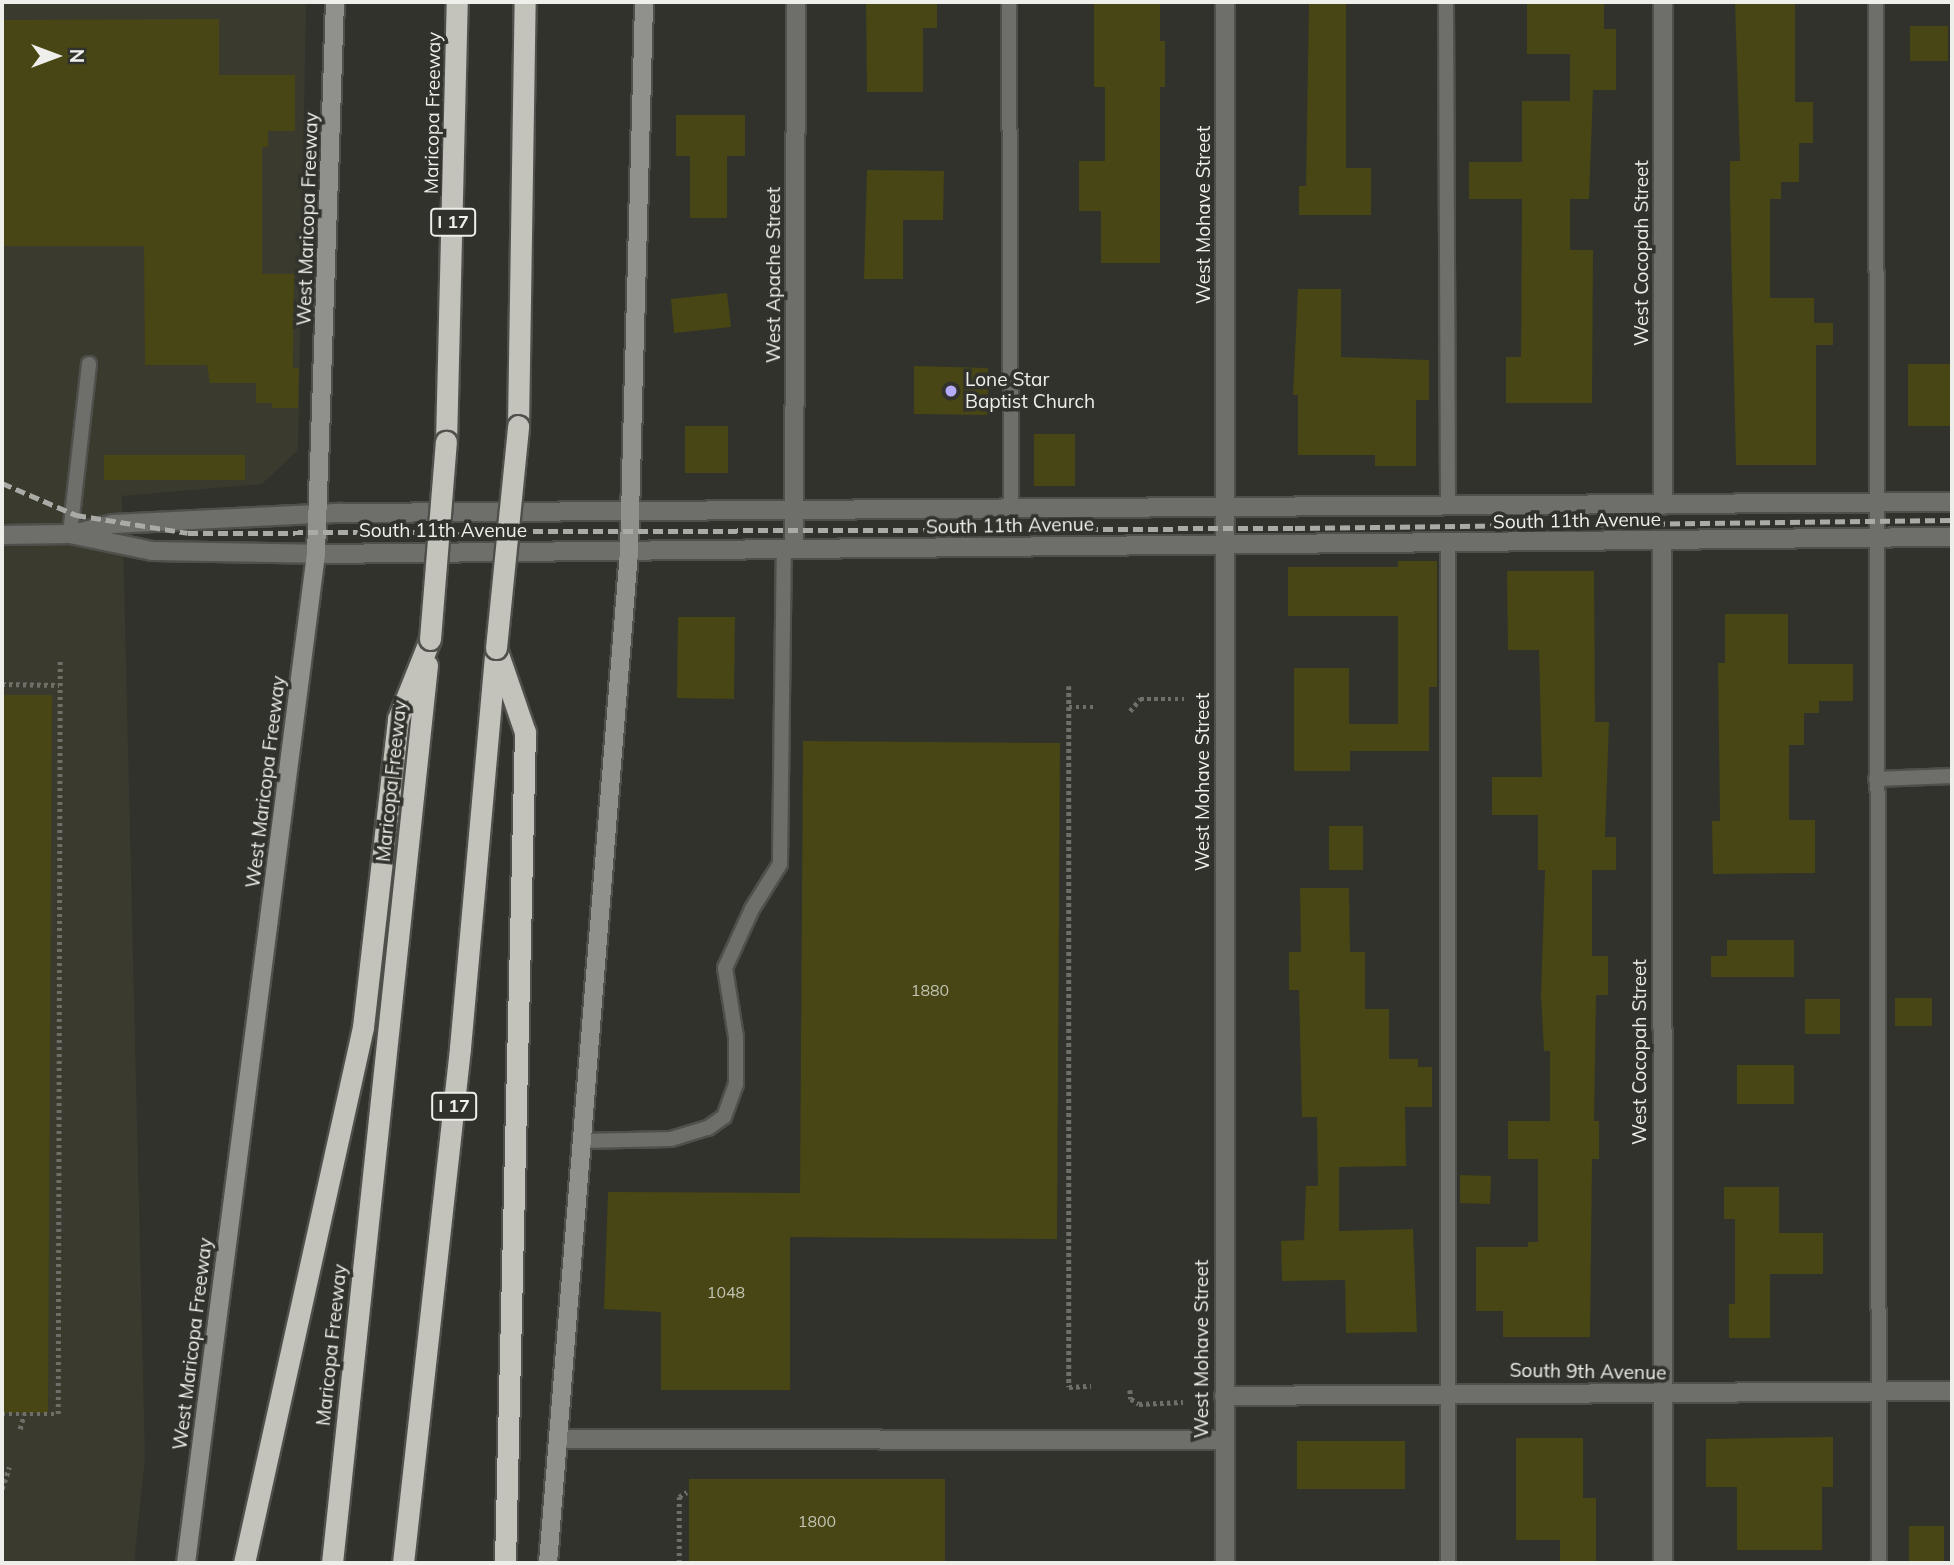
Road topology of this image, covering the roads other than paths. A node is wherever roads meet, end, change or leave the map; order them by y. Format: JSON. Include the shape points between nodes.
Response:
{"nodes":[{"id":1,"x":335,"y":2,"type":"edge"},
{"id":2,"x":457,"y":2,"type":"edge"},
{"id":3,"x":525,"y":2,"type":"edge"},
{"id":4,"x":645,"y":2,"type":"edge"},
{"id":5,"x":796,"y":2,"type":"edge"},
{"id":6,"x":1009,"y":2,"type":"edge"},
{"id":7,"x":1225,"y":2,"type":"edge"},
{"id":8,"x":1447,"y":2,"type":"edge"},
{"id":9,"x":1663,"y":2,"type":"edge"},
{"id":10,"x":1876,"y":2,"type":"edge"},
{"id":11,"x":89,"y":364,"type":"dead end"},
{"id":12,"x":1952,"y":502,"type":"edge"},
{"id":13,"x":1876,"y":503,"type":"junction"},
{"id":14,"x":1663,"y":505,"type":"junction"},
{"id":15,"x":1448,"y":507,"type":"junction"},
{"id":16,"x":1011,"y":510,"type":"junction"},
{"id":17,"x":1224,"y":510,"type":"junction"},
{"id":18,"x":794,"y":511,"type":"junction"},
{"id":19,"x":629,"y":512,"type":"junction"},
{"id":20,"x":319,"y":513,"type":"junction"},
{"id":21,"x":70,"y":534,"type":"junction"},
{"id":22,"x":2,"y":535,"type":"edge"},
{"id":23,"x":1952,"y":537,"type":"edge"},
{"id":24,"x":1875,"y":538,"type":"junction"},
{"id":25,"x":1662,"y":541,"type":"junction"},
{"id":26,"x":1448,"y":543,"type":"junction"},
{"id":27,"x":1224,"y":544,"type":"junction"},
{"id":28,"x":789,"y":549,"type":"junction"},
{"id":29,"x":629,"y":551,"type":"junction"},
{"id":30,"x":316,"y":554,"type":"junction"},
{"id":31,"x":430,"y":639,"type":"junction"},
{"id":32,"x":496,"y":649,"type":"junction"},
{"id":33,"x":1952,"y":776,"type":"edge"},
{"id":34,"x":1876,"y":779,"type":"junction"},
{"id":35,"x":582,"y":1141,"type":"junction"},
{"id":36,"x":1876,"y":1391,"type":"junction"},
{"id":37,"x":1952,"y":1391,"type":"edge"},
{"id":38,"x":1449,"y":1392,"type":"junction"},
{"id":39,"x":1224,"y":1395,"type":"junction"},
{"id":40,"x":1662,"y":1395,"type":"junction"},
{"id":41,"x":558,"y":1439,"type":"junction"},
{"id":42,"x":1223,"y":1440,"type":"junction"},
{"id":43,"x":186,"y":1563,"type":"edge"},
{"id":44,"x":244,"y":1563,"type":"edge"},
{"id":45,"x":332,"y":1563,"type":"edge"},
{"id":46,"x":403,"y":1563,"type":"edge"},
{"id":47,"x":505,"y":1563,"type":"edge"},
{"id":48,"x":548,"y":1563,"type":"edge"},
{"id":49,"x":1226,"y":1563,"type":"edge"},
{"id":50,"x":1448,"y":1563,"type":"edge"},
{"id":51,"x":1663,"y":1563,"type":"edge"},
{"id":52,"x":1879,"y":1563,"type":"edge"}],
"edges":[{"from":1,"to":20,"type":"main road","name":"West Maricopa Freeway"},
{"from":2,"to":31,"type":"highway","name":"Maricopa Freeway","number":"I 17","bridge":true,"via":[[446,442]]},
{"from":3,"to":32,"type":"highway","number":"I 17","bridge":true,"via":[[518,426]]},
{"from":4,"to":19,"type":"main road"},
{"from":5,"to":18,"type":"street","name":"West Apache Street"},
{"from":6,"to":16,"type":"lane"},
{"from":7,"to":17,"type":"street","name":"West Mohave Street"},
{"from":8,"to":15,"type":"lane"},
{"from":9,"to":14,"type":"street","name":"West Cocopah Street"},
{"from":10,"to":13,"type":"lane"},
{"from":11,"to":21,"type":"lane"},
{"from":12,"to":13,"type":"street","name":"South 11th Avenue"},
{"from":13,"to":14,"type":"street","name":"South 11th Avenue"},
{"from":13,"to":24,"type":"lane"},
{"from":14,"to":15,"type":"street","name":"South 11th Avenue"},
{"from":15,"to":17,"type":"street","name":"South 11th Avenue"},
{"from":16,"to":17,"type":"street","name":"South 11th Avenue"},
{"from":16,"to":18,"type":"street","name":"South 11th Avenue"},
{"from":17,"to":27,"type":"street","name":"West Mohave Street"},
{"from":18,"to":19,"type":"street","name":"South 11th Avenue"},
{"from":18,"to":28,"type":"street","name":"West Apache Street"},
{"from":19,"to":20,"type":"street","name":"South 11th Avenue"},
{"from":19,"to":29,"type":"main road"},
{"from":20,"to":21,"type":"street","name":"South 11th Avenue","via":[[113,524]]},
{"from":20,"to":30,"type":"main road","name":"West Maricopa Freeway"},
{"from":21,"to":22,"type":"street","name":"South 11th Avenue"},
{"from":21,"to":30,"type":"street","name":"South 11th Avenue","via":[[152,551]]},
{"from":23,"to":24,"type":"street","name":"South 11th Avenue"},
{"from":24,"to":25,"type":"street","name":"South 11th Avenue"},
{"from":24,"to":34,"type":"lane"},
{"from":25,"to":26,"type":"street","name":"South 11th Avenue"},
{"from":25,"to":40,"type":"street","name":"West Cocopah Street"},
{"from":26,"to":27,"type":"street","name":"South 11th Avenue"},
{"from":26,"to":38,"type":"lane"},
{"from":27,"to":28,"type":"street","name":"South 11th Avenue"},
{"from":27,"to":39,"type":"street","name":"West Mohave Street"},
{"from":28,"to":29,"type":"street","name":"South 11th Avenue"},
{"from":28,"to":35,"type":"lane","via":[[780,864],[752,909],[726,968],[736,1038],[736,1084],[724,1116],[708,1129],[671,1139]]},
{"from":29,"to":30,"type":"street","name":"South 11th Avenue"},
{"from":29,"to":35,"type":"main road"},
{"from":30,"to":43,"type":"main road","name":"West Maricopa Freeway"},
{"from":31,"to":44,"type":"highway","via":[[398,719],[363,1027]]},
{"from":31,"to":45,"type":"highway","name":"Maricopa Freeway","number":"I 17"},
{"from":32,"to":46,"type":"highway","number":"I 17","via":[[460,1048]]},
{"from":32,"to":47,"type":"highway","via":[[526,732]]},
{"from":33,"to":34,"type":"lane"},
{"from":34,"to":36,"type":"lane"},
{"from":35,"to":41,"type":"main road"},
{"from":36,"to":37,"type":"street","name":"South 9th Avenue"},
{"from":36,"to":40,"type":"street","name":"South 9th Avenue"},
{"from":36,"to":52,"type":"lane"},
{"from":38,"to":39,"type":"street","name":"South 9th Avenue"},
{"from":38,"to":40,"type":"street","name":"South 9th Avenue"},
{"from":38,"to":50,"type":"lane"},
{"from":39,"to":42,"type":"street","name":"West Mohave Street"},
{"from":40,"to":51,"type":"street","name":"West Cocopah Street"},
{"from":41,"to":42,"type":"street"},
{"from":41,"to":48,"type":"main road"},
{"from":42,"to":49,"type":"street","name":"West Mohave Street"}]}
